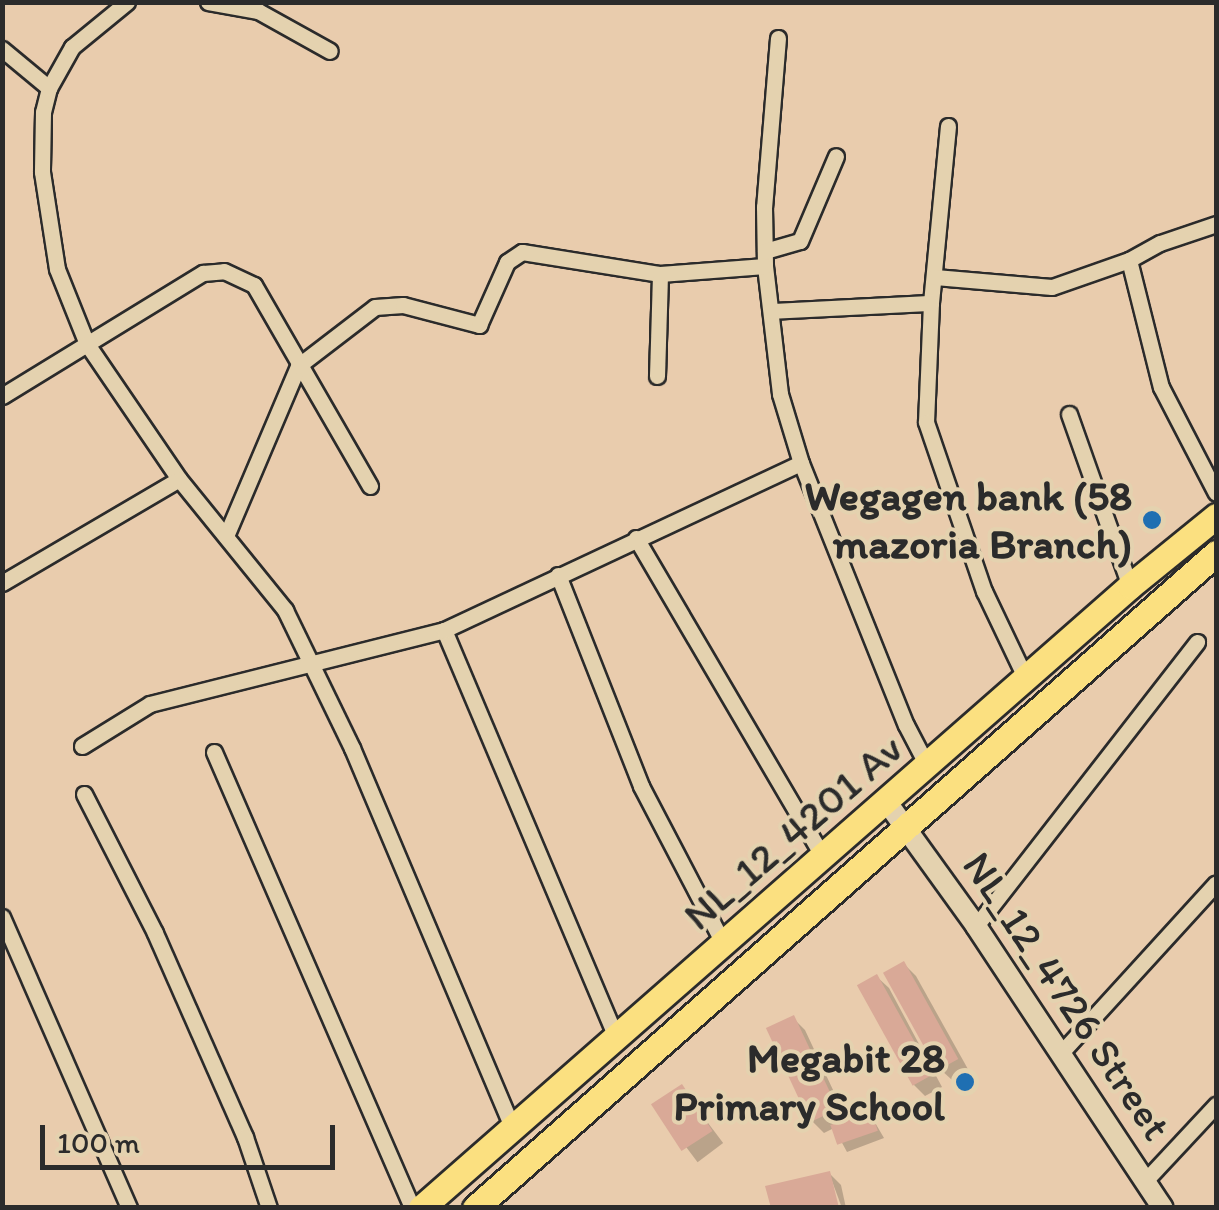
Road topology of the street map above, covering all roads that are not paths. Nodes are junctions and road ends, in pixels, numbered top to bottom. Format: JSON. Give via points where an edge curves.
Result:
{"nodes":[{"id":1,"x":127,"y":2,"type":"edge"},
{"id":2,"x":208,"y":2,"type":"edge"},
{"id":3,"x":778,"y":38,"type":"dead end"},
{"id":4,"x":2,"y":49,"type":"edge"},
{"id":5,"x":330,"y":51,"type":"dead end"},
{"id":6,"x":48,"y":88,"type":"junction"},
{"id":7,"x":948,"y":126,"type":"dead end"},
{"id":8,"x":836,"y":156,"type":"dead end"},
{"id":9,"x":1216,"y":224,"type":"edge"},
{"id":10,"x":765,"y":258,"type":"junction"},
{"id":11,"x":1129,"y":260,"type":"junction"},
{"id":12,"x":660,"y":274,"type":"junction"},
{"id":13,"x":935,"y":277,"type":"junction"},
{"id":14,"x":932,"y":303,"type":"junction"},
{"id":15,"x":771,"y":311,"type":"junction"},
{"id":16,"x":88,"y":344,"type":"junction"},
{"id":17,"x":298,"y":366,"type":"junction"},
{"id":18,"x":658,"y":376,"type":"dead end"},
{"id":19,"x":2,"y":396,"type":"edge"},
{"id":20,"x":1069,"y":414,"type":"dead end"},
{"id":21,"x":801,"y":463,"type":"junction"},
{"id":22,"x":179,"y":479,"type":"junction"},
{"id":23,"x":370,"y":486,"type":"dead end"},
{"id":24,"x":1216,"y":493,"type":"edge"},
{"id":25,"x":1216,"y":516,"type":"edge"},
{"id":26,"x":226,"y":536,"type":"junction"},
{"id":27,"x":636,"y":538,"type":"junction"},
{"id":28,"x":1216,"y":554,"type":"edge"},
{"id":29,"x":558,"y":575,"type":"junction"},
{"id":30,"x":2,"y":583,"type":"edge"},
{"id":31,"x":1130,"y":586,"type":"junction"},
{"id":32,"x":444,"y":630,"type":"junction"},
{"id":33,"x":1198,"y":642,"type":"dead end"},
{"id":34,"x":311,"y":662,"type":"junction"},
{"id":35,"x":1026,"y":679,"type":"junction"},
{"id":36,"x":82,"y":746,"type":"dead end"},
{"id":37,"x":214,"y":752,"type":"dead end"},
{"id":38,"x":928,"y":767,"type":"junction"},
{"id":39,"x":84,"y":794,"type":"dead end"},
{"id":40,"x":886,"y":801,"type":"junction"},
{"id":41,"x":906,"y":827,"type":"junction"},
{"id":42,"x":824,"y":857,"type":"junction"},
{"id":43,"x":1216,"y":883,"type":"edge"},
{"id":44,"x":2,"y":917,"type":"edge"},
{"id":45,"x":976,"y":926,"type":"junction"},
{"id":46,"x":724,"y":945,"type":"junction"},
{"id":47,"x":617,"y":1040,"type":"junction"},
{"id":48,"x":1060,"y":1054,"type":"junction"},
{"id":49,"x":1216,"y":1106,"type":"edge"},
{"id":50,"x":513,"y":1130,"type":"junction"},
{"id":51,"x":1146,"y":1180,"type":"junction"},
{"id":52,"x":129,"y":1208,"type":"edge"},
{"id":53,"x":269,"y":1208,"type":"edge"},
{"id":54,"x":412,"y":1208,"type":"edge"},
{"id":55,"x":421,"y":1208,"type":"edge"},
{"id":56,"x":476,"y":1208,"type":"edge"},
{"id":57,"x":1164,"y":1208,"type":"edge"}],
"edges":[{"from":1,"to":6,"type":"street","via":[[72,48]]},
{"from":2,"to":5,"type":"street","via":[[258,10]]},
{"from":3,"to":10,"type":"street"},
{"from":4,"to":6,"type":"street"},
{"from":6,"to":16,"type":"street","via":[[42,172],[47,220],[56,269]]},
{"from":7,"to":13,"type":"street"},
{"from":8,"to":10,"type":"street","via":[[800,241]]},
{"from":9,"to":11,"type":"street"},
{"from":10,"to":12,"type":"street"},
{"from":10,"to":15,"type":"street"},
{"from":11,"to":13,"type":"street","via":[[1052,287]]},
{"from":11,"to":24,"type":"street","via":[[1161,387]]},
{"from":12,"to":17,"type":"street","via":[[522,252],[507,262],[479,325],[403,306],[375,307]]},
{"from":12,"to":18,"type":"street"},
{"from":13,"to":14,"type":"street"},
{"from":14,"to":15,"type":"street"},
{"from":14,"to":35,"type":"street","via":[[925,397],[932,447],[984,591]]},
{"from":15,"to":21,"type":"street","via":[[780,394]]},
{"from":16,"to":17,"type":"street","via":[[203,272],[224,271],[254,284]]},
{"from":16,"to":19,"type":"street"},
{"from":16,"to":22,"type":"street"},
{"from":17,"to":23,"type":"street"},
{"from":17,"to":26,"type":"street"},
{"from":20,"to":31,"type":"street"},
{"from":21,"to":27,"type":"street"},
{"from":21,"to":38,"type":"street"},
{"from":22,"to":26,"type":"street"},
{"from":22,"to":30,"type":"street"},
{"from":25,"to":31,"type":"main road","name":"NL_12_4201 Av"},
{"from":26,"to":34,"type":"street","via":[[285,610]]},
{"from":27,"to":29,"type":"street"},
{"from":27,"to":42,"type":"street"},
{"from":28,"to":41,"type":"main road","name":"NL_12_4201 Av"},
{"from":29,"to":32,"type":"street"},
{"from":29,"to":46,"type":"street","via":[[642,786]]},
{"from":31,"to":35,"type":"main road","name":"NL_12_4201 Av"},
{"from":32,"to":34,"type":"street"},
{"from":32,"to":47,"type":"street"},
{"from":33,"to":45,"type":"street"},
{"from":34,"to":36,"type":"street","via":[[150,704]]},
{"from":34,"to":50,"type":"street"},
{"from":35,"to":38,"type":"main road","name":"NL_12_4201 Av"},
{"from":37,"to":54,"type":"street"},
{"from":38,"to":40,"type":"main road","name":"NL_12_4201 Av"},
{"from":39,"to":53,"type":"street","via":[[155,934],[245,1137]]},
{"from":40,"to":41,"type":"street","name":"NL_12_4726 Street"},
{"from":40,"to":42,"type":"main road","name":"NL_12_4201 Av"},
{"from":41,"to":45,"type":"street","name":"NL_12_4726 Street"},
{"from":41,"to":56,"type":"main road","name":"NL_12_4201 Av"},
{"from":42,"to":46,"type":"main road","name":"NL_12_4201 Av"},
{"from":43,"to":48,"type":"street"},
{"from":44,"to":52,"type":"street"},
{"from":45,"to":48,"type":"street","name":"NL_12_4726 Street"},
{"from":46,"to":47,"type":"main road","name":"NL_12_4201 Av"},
{"from":47,"to":50,"type":"main road","name":"NL_12_4201 Av"},
{"from":48,"to":51,"type":"street","name":"NL_12_4726 Street"},
{"from":49,"to":51,"type":"street"},
{"from":50,"to":55,"type":"main road","name":"NL_12_4201 Av"},
{"from":51,"to":57,"type":"street","name":"NL_12_4726 Street"}]}
